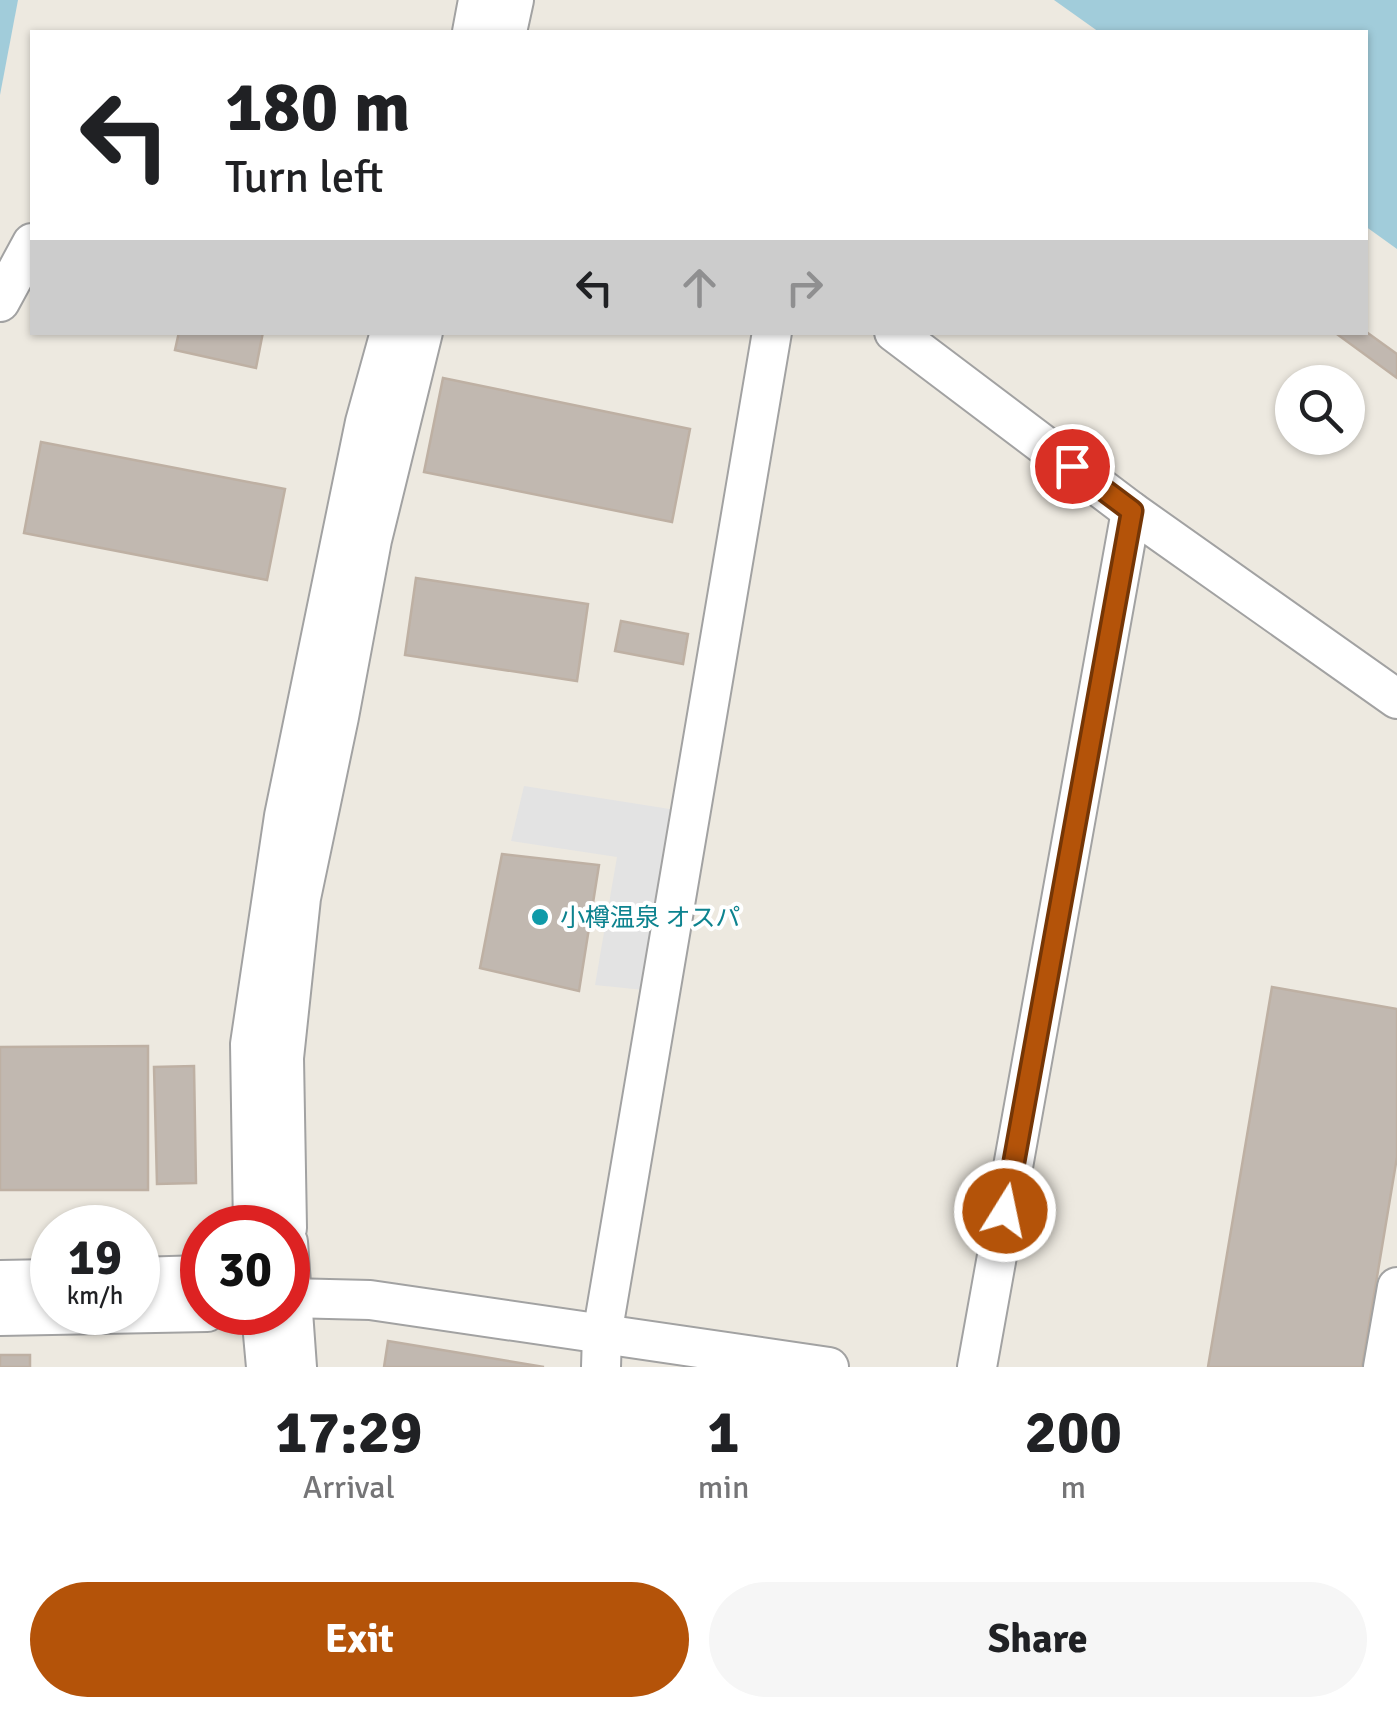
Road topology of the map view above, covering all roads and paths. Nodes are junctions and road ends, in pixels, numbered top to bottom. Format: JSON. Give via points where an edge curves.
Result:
{"nodes":[{"id":1,"x":478,"y":0,"type":"edge"},
{"id":2,"x":514,"y":0,"type":"edge"},
{"id":3,"x":472,"y":30,"type":"edge"},
{"id":4,"x":507,"y":30,"type":"edge"},
{"id":5,"x":30,"y":247,"type":"edge"},
{"id":6,"x":0,"y":302,"type":"edge"},
{"id":7,"x":389,"y":335,"type":"edge"},
{"id":8,"x":422,"y":335,"type":"edge"},
{"id":9,"x":771,"y":335,"type":"edge"},
{"id":10,"x":898,"y":335,"type":"edge"},
{"id":11,"x":1132,"y":511,"type":"junction"},
{"id":12,"x":1397,"y":700,"type":"edge"},
{"id":13,"x":253,"y":1205,"type":"edge"},
{"id":14,"x":287,"y":1205,"type":"edge"},
{"id":15,"x":30,"y":1279,"type":"edge"},
{"id":16,"x":0,"y":1280,"type":"edge"},
{"id":17,"x":1397,"y":1287,"type":"edge"},
{"id":18,"x":310,"y":1300,"type":"edge"},
{"id":19,"x":180,"y":1313,"type":"edge"},
{"id":20,"x":0,"y":1316,"type":"edge"},
{"id":21,"x":274,"y":1335,"type":"edge"},
{"id":22,"x":290,"y":1335,"type":"edge"},
{"id":23,"x":601,"y":1351,"type":"edge"},
{"id":24,"x":266,"y":1367,"type":"edge"},
{"id":25,"x":297,"y":1367,"type":"edge"},
{"id":26,"x":829,"y":1367,"type":"edge"},
{"id":27,"x":977,"y":1367,"type":"edge"},
{"id":28,"x":1383,"y":1367,"type":"edge"}],
"edges":[{"from":1,"to":3,"type":"street"},
{"from":2,"to":4,"type":"street"},
{"from":5,"to":6,"type":"street"},
{"from":7,"to":13,"type":"street","via":[[364,422],[284,816],[250,1044]]},
{"from":8,"to":14,"type":"street","via":[[372,540],[300,898],[284,1058]]},
{"from":9,"to":23,"type":"street"},
{"from":10,"to":11,"type":"street"},
{"from":11,"to":12,"type":"street"},
{"from":11,"to":27,"type":"street"},
{"from":15,"to":16,"type":"street"},
{"from":17,"to":28,"type":"street"},
{"from":18,"to":23,"type":"street","via":[[370,1300]]},
{"from":19,"to":20,"type":"street"},
{"from":21,"to":24,"type":"street"},
{"from":22,"to":25,"type":"street"},
{"from":23,"to":26,"type":"street"}]}
